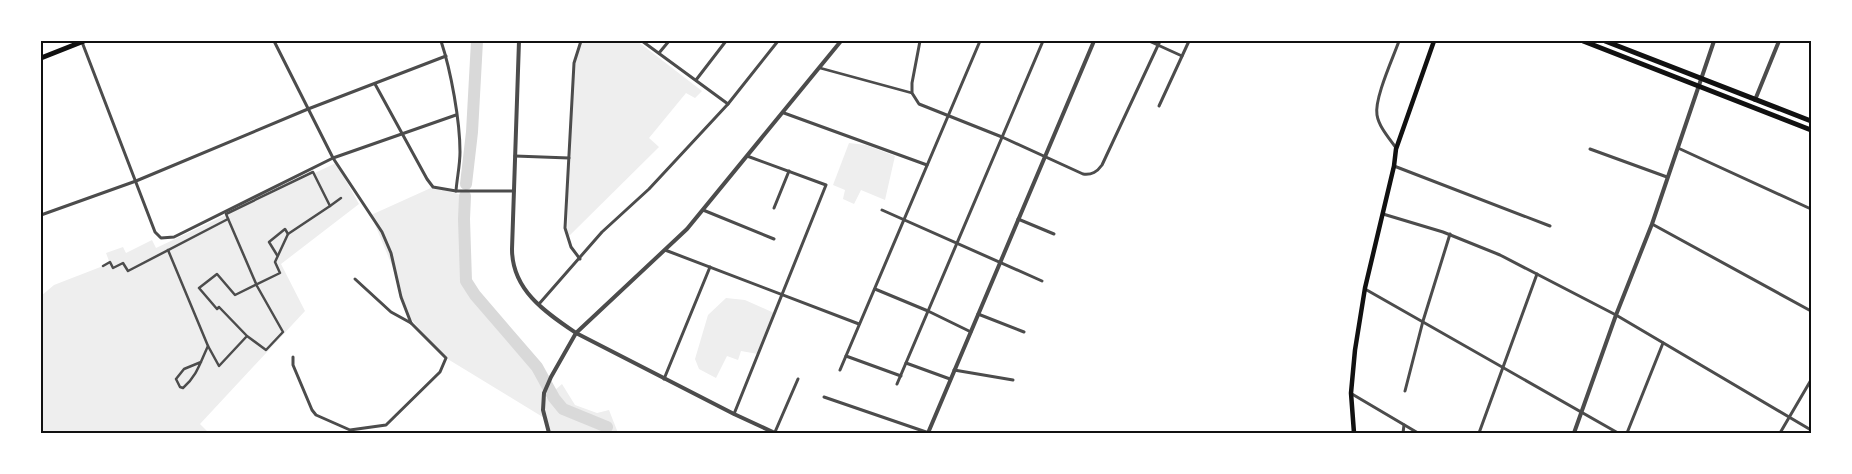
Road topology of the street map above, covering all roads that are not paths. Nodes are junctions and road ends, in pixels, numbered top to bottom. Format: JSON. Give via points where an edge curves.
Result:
{"nodes":[{"id":1,"x":274,"y":41,"type":"edge"},
{"id":2,"x":441,"y":41,"type":"edge"},
{"id":3,"x":519,"y":41,"type":"edge"},
{"id":4,"x":581,"y":41,"type":"edge"},
{"id":5,"x":642,"y":41,"type":"edge"},
{"id":6,"x":669,"y":41,"type":"edge"},
{"id":7,"x":726,"y":41,"type":"edge"},
{"id":8,"x":778,"y":41,"type":"edge"},
{"id":9,"x":841,"y":41,"type":"edge"},
{"id":10,"x":920,"y":41,"type":"edge"},
{"id":11,"x":980,"y":41,"type":"edge"},
{"id":12,"x":1043,"y":41,"type":"edge"},
{"id":13,"x":1094,"y":41,"type":"edge"},
{"id":14,"x":1149,"y":41,"type":"edge"},
{"id":15,"x":1189,"y":41,"type":"edge"},
{"id":16,"x":1399,"y":41,"type":"edge"},
{"id":17,"x":1434,"y":41,"type":"edge"},
{"id":18,"x":1583,"y":41,"type":"edge"},
{"id":19,"x":1605,"y":41,"type":"edge"},
{"id":20,"x":1714,"y":41,"type":"edge"},
{"id":21,"x":1778,"y":41,"type":"edge"},
{"id":22,"x":83,"y":42,"type":"edge"},
{"id":23,"x":1159,"y":43,"type":"edge"},
{"id":24,"x":1617,"y":44,"type":"edge"},
{"id":25,"x":659,"y":53,"type":"junction"},
{"id":26,"x":1614,"y":53,"type":"junction"},
{"id":27,"x":446,"y":56,"type":"junction"},
{"id":28,"x":1182,"y":56,"type":"junction"},
{"id":29,"x":41,"y":58,"type":"edge"},
{"id":30,"x":820,"y":68,"type":"junction"},
{"id":31,"x":1702,"y":78,"type":"junction"},
{"id":32,"x":696,"y":80,"type":"junction"},
{"id":33,"x":375,"y":84,"type":"junction"},
{"id":34,"x":1700,"y":86,"type":"junction"},
{"id":35,"x":912,"y":93,"type":"junction"},
{"id":36,"x":1755,"y":100,"type":"junction"},
{"id":37,"x":728,"y":104,"type":"junction"},
{"id":38,"x":1159,"y":106,"type":"dead end"},
{"id":39,"x":308,"y":110,"type":"junction"},
{"id":40,"x":784,"y":113,"type":"junction"},
{"id":41,"x":456,"y":115,"type":"junction"},
{"id":42,"x":949,"y":115,"type":"junction"},
{"id":43,"x":1811,"y":121,"type":"edge"},
{"id":44,"x":1811,"y":130,"type":"edge"},
{"id":45,"x":402,"y":134,"type":"junction"},
{"id":46,"x":1002,"y":137,"type":"junction"},
{"id":47,"x":1678,"y":148,"type":"junction"},
{"id":48,"x":1396,"y":149,"type":"junction"},
{"id":49,"x":1590,"y":149,"type":"dead end"},
{"id":50,"x":515,"y":156,"type":"junction"},
{"id":51,"x":748,"y":156,"type":"junction"},
{"id":52,"x":1045,"y":156,"type":"junction"},
{"id":53,"x":333,"y":158,"type":"junction"},
{"id":54,"x":569,"y":158,"type":"junction"},
{"id":55,"x":927,"y":165,"type":"junction"},
{"id":56,"x":1394,"y":166,"type":"junction"},
{"id":57,"x":789,"y":171,"type":"junction"},
{"id":58,"x":1667,"y":177,"type":"junction"},
{"id":59,"x":136,"y":181,"type":"junction"},
{"id":60,"x":456,"y":191,"type":"junction"},
{"id":61,"x":514,"y":191,"type":"junction"},
{"id":62,"x":341,"y":198,"type":"dead end"},
{"id":63,"x":330,"y":206,"type":"junction"},
{"id":64,"x":774,"y":208,"type":"dead end"},
{"id":65,"x":1811,"y":208,"type":"edge"},
{"id":66,"x":703,"y":210,"type":"junction"},
{"id":67,"x":882,"y":210,"type":"dead end"},
{"id":68,"x":1382,"y":214,"type":"junction"},
{"id":69,"x":41,"y":216,"type":"edge"},
{"id":70,"x":905,"y":218,"type":"junction"},
{"id":71,"x":228,"y":219,"type":"junction"},
{"id":72,"x":1018,"y":219,"type":"junction"},
{"id":73,"x":1652,"y":224,"type":"junction"},
{"id":74,"x":1550,"y":226,"type":"dead end"},
{"id":75,"x":288,"y":234,"type":"junction"},
{"id":76,"x":1054,"y":234,"type":"dead end"},
{"id":77,"x":1450,"y":234,"type":"junction"},
{"id":78,"x":774,"y":240,"type":"dead end"},
{"id":79,"x":958,"y":242,"type":"junction"},
{"id":80,"x":168,"y":250,"type":"junction"},
{"id":81,"x":665,"y":250,"type":"junction"},
{"id":82,"x":278,"y":256,"type":"junction"},
{"id":83,"x":580,"y":259,"type":"junction"},
{"id":84,"x":1000,"y":261,"type":"junction"},
{"id":85,"x":103,"y":266,"type":"dead end"},
{"id":86,"x":710,"y":267,"type":"junction"},
{"id":87,"x":1537,"y":274,"type":"junction"},
{"id":88,"x":355,"y":279,"type":"dead end"},
{"id":89,"x":1042,"y":280,"type":"dead end"},
{"id":90,"x":257,"y":286,"type":"junction"},
{"id":91,"x":1365,"y":288,"type":"junction"},
{"id":92,"x":875,"y":289,"type":"junction"},
{"id":93,"x":781,"y":294,"type":"junction"},
{"id":94,"x":539,"y":304,"type":"junction"},
{"id":95,"x":928,"y":311,"type":"junction"},
{"id":96,"x":1811,"y":311,"type":"edge"},
{"id":97,"x":978,"y":314,"type":"junction"},
{"id":98,"x":1616,"y":315,"type":"junction"},
{"id":99,"x":1423,"y":321,"type":"junction"},
{"id":100,"x":411,"y":323,"type":"junction"},
{"id":101,"x":859,"y":324,"type":"junction"},
{"id":102,"x":971,"y":332,"type":"junction"},
{"id":103,"x":1024,"y":332,"type":"dead end"},
{"id":104,"x":576,"y":333,"type":"junction"},
{"id":105,"x":247,"y":336,"type":"junction"},
{"id":106,"x":1663,"y":343,"type":"junction"},
{"id":107,"x":208,"y":346,"type":"junction"},
{"id":108,"x":846,"y":356,"type":"junction"},
{"id":109,"x":293,"y":357,"type":"dead end"},
{"id":110,"x":201,"y":362,"type":"junction"},
{"id":111,"x":906,"y":363,"type":"junction"},
{"id":112,"x":1502,"y":366,"type":"junction"},
{"id":113,"x":840,"y":370,"type":"dead end"},
{"id":114,"x":954,"y":370,"type":"junction"},
{"id":115,"x":900,"y":376,"type":"junction"},
{"id":116,"x":798,"y":378,"type":"dead end"},
{"id":117,"x":664,"y":379,"type":"junction"},
{"id":118,"x":950,"y":379,"type":"junction"},
{"id":119,"x":1013,"y":380,"type":"dead end"},
{"id":120,"x":1811,"y":380,"type":"edge"},
{"id":121,"x":897,"y":384,"type":"dead end"},
{"id":122,"x":1405,"y":391,"type":"dead end"},
{"id":123,"x":1351,"y":393,"type":"junction"},
{"id":124,"x":824,"y":398,"type":"dead end"},
{"id":125,"x":1582,"y":412,"type":"junction"},
{"id":126,"x":734,"y":414,"type":"junction"},
{"id":127,"x":1789,"y":417,"type":"junction"},
{"id":128,"x":1404,"y":425,"type":"junction"},
{"id":129,"x":1811,"y":430,"type":"edge"},
{"id":130,"x":549,"y":433,"type":"edge"},
{"id":131,"x":775,"y":433,"type":"edge"},
{"id":132,"x":928,"y":433,"type":"edge"},
{"id":133,"x":1354,"y":433,"type":"edge"},
{"id":134,"x":1403,"y":433,"type":"edge"},
{"id":135,"x":1418,"y":433,"type":"edge"},
{"id":136,"x":1479,"y":433,"type":"edge"},
{"id":137,"x":1574,"y":433,"type":"edge"},
{"id":138,"x":1618,"y":433,"type":"edge"},
{"id":139,"x":1627,"y":433,"type":"edge"},
{"id":140,"x":1780,"y":433,"type":"edge"}],
"edges":[{"from":1,"to":39,"type":"street"},
{"from":2,"to":27,"type":"street"},
{"from":3,"to":50,"type":"street"},
{"from":4,"to":54,"type":"street","via":[[574,63]]},
{"from":5,"to":25,"type":"street"},
{"from":6,"to":25,"type":"street"},
{"from":7,"to":32,"type":"street"},
{"from":8,"to":37,"type":"street"},
{"from":9,"to":30,"type":"street"},
{"from":10,"to":35,"type":"street"},
{"from":11,"to":42,"type":"street"},
{"from":12,"to":46,"type":"street"},
{"from":13,"to":52,"type":"street"},
{"from":14,"to":23,"type":"street"},
{"from":15,"to":28,"type":"street"},
{"from":16,"to":48,"type":"street","via":[[1377,102],[1376,114]]},
{"from":17,"to":48,"type":"main road"},
{"from":18,"to":26,"type":"highway"},
{"from":19,"to":24,"type":"highway"},
{"from":20,"to":31,"type":"street"},
{"from":21,"to":36,"type":"street"},
{"from":22,"to":29,"type":"highway"},
{"from":22,"to":59,"type":"street"},
{"from":23,"to":28,"type":"street"},
{"from":23,"to":52,"type":"street","via":[[1102,165],[1093,174],[1083,174]]},
{"from":24,"to":26,"type":"street"},
{"from":24,"to":31,"type":"highway"},
{"from":25,"to":32,"type":"street"},
{"from":26,"to":34,"type":"highway"},
{"from":27,"to":33,"type":"street"},
{"from":27,"to":41,"type":"street"},
{"from":28,"to":38,"type":"street"},
{"from":30,"to":35,"type":"street"},
{"from":30,"to":40,"type":"street"},
{"from":31,"to":34,"type":"street"},
{"from":31,"to":36,"type":"highway"},
{"from":32,"to":37,"type":"street"},
{"from":33,"to":39,"type":"street"},
{"from":33,"to":45,"type":"street"},
{"from":34,"to":44,"type":"highway"},
{"from":34,"to":47,"type":"street"},
{"from":35,"to":42,"type":"street","via":[[919,104]]},
{"from":36,"to":43,"type":"highway"},
{"from":37,"to":83,"type":"street","via":[[648,189],[602,232]]},
{"from":39,"to":53,"type":"street"},
{"from":39,"to":59,"type":"street"},
{"from":40,"to":51,"type":"street"},
{"from":40,"to":55,"type":"street"},
{"from":41,"to":45,"type":"street"},
{"from":41,"to":60,"type":"street","via":[[460,153]]},
{"from":42,"to":46,"type":"street"},
{"from":42,"to":55,"type":"street"},
{"from":45,"to":53,"type":"street"},
{"from":45,"to":60,"type":"street","via":[[433,187]]},
{"from":46,"to":52,"type":"street"},
{"from":46,"to":79,"type":"street"},
{"from":47,"to":58,"type":"street"},
{"from":47,"to":65,"type":"street"},
{"from":48,"to":56,"type":"main road"},
{"from":49,"to":58,"type":"street"},
{"from":50,"to":54,"type":"street"},
{"from":50,"to":61,"type":"street"},
{"from":51,"to":57,"type":"street"},
{"from":51,"to":66,"type":"street"},
{"from":52,"to":72,"type":"street"},
{"from":53,"to":59,"type":"street","via":[[174,237],[161,238],[155,232]]},
{"from":53,"to":100,"type":"street","via":[[382,232]]},
{"from":54,"to":83,"type":"street","via":[[565,228],[571,247]]},
{"from":55,"to":70,"type":"street"},
{"from":56,"to":68,"type":"main road"},
{"from":56,"to":74,"type":"street"},
{"from":57,"to":64,"type":"street"},
{"from":57,"to":93,"type":"street","via":[[826,185]]},
{"from":58,"to":73,"type":"street"},
{"from":59,"to":69,"type":"street"},
{"from":60,"to":61,"type":"street"},
{"from":61,"to":94,"type":"street","via":[[512,260],[518,281]]},
{"from":62,"to":63,"type":"street"},
{"from":63,"to":71,"type":"street","via":[[313,172],[226,214]]},
{"from":63,"to":75,"type":"street"},
{"from":66,"to":78,"type":"street"},
{"from":66,"to":81,"type":"street"},
{"from":67,"to":70,"type":"street"},
{"from":68,"to":77,"type":"street"},
{"from":68,"to":91,"type":"main road"},
{"from":70,"to":79,"type":"street"},
{"from":70,"to":92,"type":"street"},
{"from":71,"to":80,"type":"street"},
{"from":71,"to":90,"type":"street"},
{"from":72,"to":76,"type":"street"},
{"from":72,"to":84,"type":"street"},
{"from":73,"to":96,"type":"street"},
{"from":73,"to":98,"type":"street"},
{"from":75,"to":82,"type":"street"},
{"from":75,"to":82,"type":"street","via":[[285,230],[270,242]]},
{"from":77,"to":87,"type":"street"},
{"from":77,"to":99,"type":"street"},
{"from":79,"to":84,"type":"street"},
{"from":79,"to":95,"type":"street"},
{"from":80,"to":85,"type":"street","via":[[128,271],[123,263],[114,268],[110,262]]},
{"from":80,"to":107,"type":"street"},
{"from":81,"to":86,"type":"street"},
{"from":81,"to":104,"type":"street"},
{"from":82,"to":90,"type":"street","via":[[275,262],[280,273]]},
{"from":83,"to":94,"type":"street"},
{"from":84,"to":89,"type":"street"},
{"from":84,"to":97,"type":"street"},
{"from":86,"to":93,"type":"street"},
{"from":86,"to":117,"type":"street"},
{"from":87,"to":98,"type":"street"},
{"from":87,"to":112,"type":"street"},
{"from":88,"to":100,"type":"street","via":[[391,312]]},
{"from":90,"to":105,"type":"street","via":[[282,332],[266,350]]},
{"from":90,"to":105,"type":"street","via":[[235,295],[217,274],[199,288]]},
{"from":91,"to":99,"type":"street"},
{"from":91,"to":123,"type":"main road"},
{"from":92,"to":95,"type":"street"},
{"from":92,"to":101,"type":"street"},
{"from":93,"to":101,"type":"street"},
{"from":93,"to":126,"type":"street"},
{"from":94,"to":104,"type":"street"},
{"from":95,"to":102,"type":"street"},
{"from":95,"to":111,"type":"street"},
{"from":97,"to":102,"type":"street"},
{"from":97,"to":103,"type":"street"},
{"from":98,"to":106,"type":"street"},
{"from":98,"to":125,"type":"street"},
{"from":99,"to":112,"type":"street"},
{"from":99,"to":122,"type":"street"},
{"from":100,"to":109,"type":"street","via":[[446,358],[440,372],[386,425],[350,430],[316,415],[293,365]]},
{"from":101,"to":108,"type":"street"},
{"from":102,"to":114,"type":"street"},
{"from":104,"to":117,"type":"street"},
{"from":104,"to":130,"type":"street","via":[[544,393],[543,410]]},
{"from":105,"to":107,"type":"street","via":[[219,366]]},
{"from":106,"to":127,"type":"street"},
{"from":106,"to":139,"type":"street"},
{"from":107,"to":110,"type":"street"},
{"from":108,"to":113,"type":"street"},
{"from":108,"to":115,"type":"street"},
{"from":110,"to":110,"type":"street","via":[[194,379],[180,387],[176,380],[184,369]]},
{"from":111,"to":115,"type":"street"},
{"from":111,"to":118,"type":"street"},
{"from":112,"to":125,"type":"street"},
{"from":112,"to":136,"type":"street"},
{"from":114,"to":118,"type":"street"},
{"from":114,"to":119,"type":"street"},
{"from":115,"to":121,"type":"street"},
{"from":116,"to":131,"type":"street"},
{"from":117,"to":126,"type":"street"},
{"from":118,"to":132,"type":"street"},
{"from":120,"to":127,"type":"street"},
{"from":123,"to":128,"type":"street"},
{"from":123,"to":133,"type":"main road"},
{"from":124,"to":132,"type":"street"},
{"from":125,"to":137,"type":"street"},
{"from":125,"to":138,"type":"street"},
{"from":126,"to":131,"type":"street"},
{"from":127,"to":129,"type":"street"},
{"from":127,"to":140,"type":"street"},
{"from":128,"to":134,"type":"street"},
{"from":128,"to":135,"type":"street"}]}
